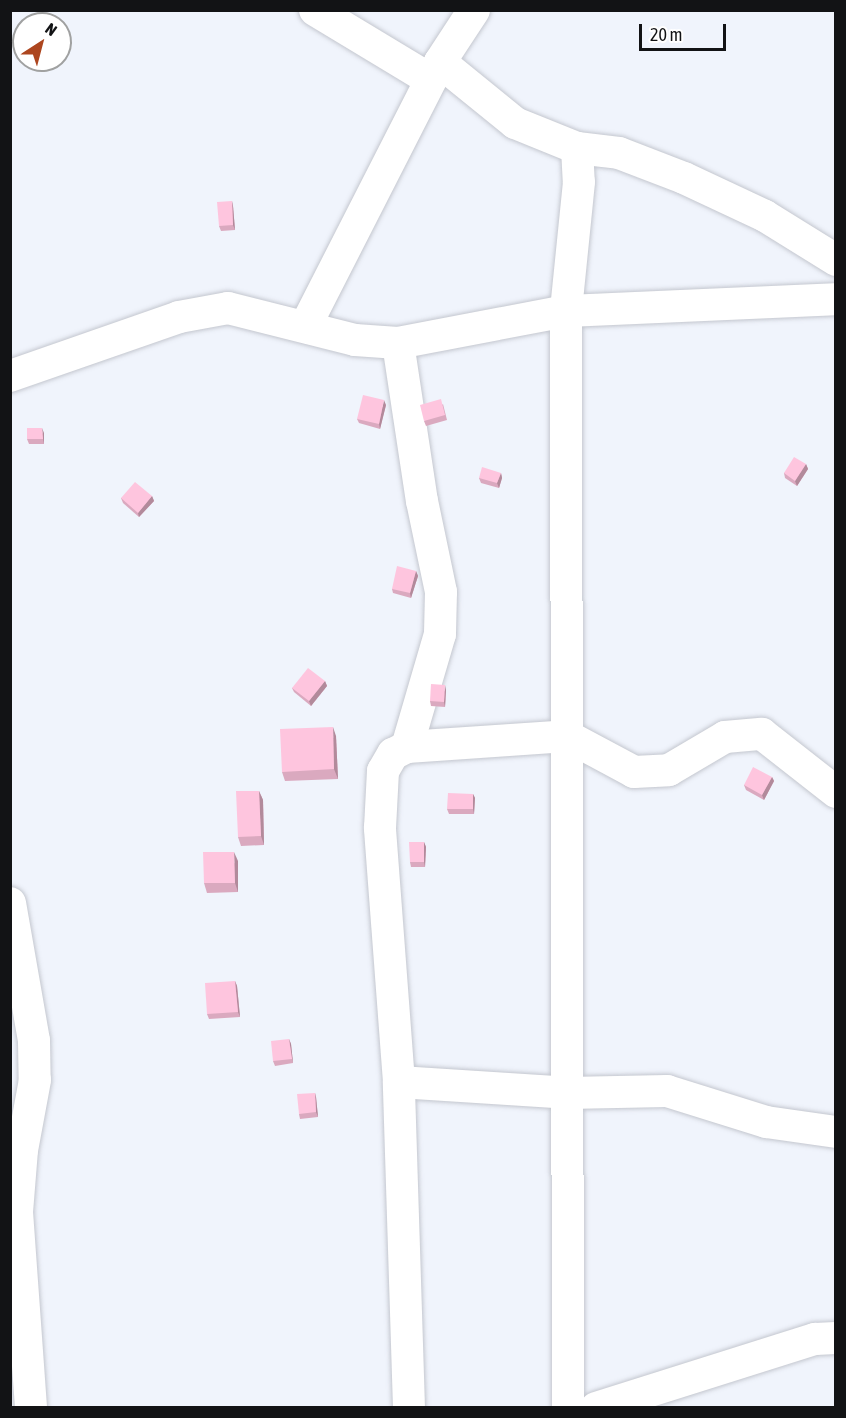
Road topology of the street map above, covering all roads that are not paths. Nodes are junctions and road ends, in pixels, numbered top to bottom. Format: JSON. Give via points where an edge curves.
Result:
{"nodes":[{"id":1,"x":315,"y":10,"type":"edge"},
{"id":2,"x":474,"y":10,"type":"edge"},
{"id":3,"x":435,"y":71,"type":"junction"},
{"id":4,"x":577,"y":148,"type":"junction"},
{"id":5,"x":836,"y":260,"type":"edge"},
{"id":6,"x":836,"y":299,"type":"edge"},
{"id":7,"x":566,"y":311,"type":"junction"},
{"id":8,"x":306,"y":325,"type":"junction"},
{"id":9,"x":398,"y":343,"type":"junction"},
{"id":10,"x":10,"y":375,"type":"edge"},
{"id":11,"x":567,"y":736,"type":"junction"},
{"id":12,"x":407,"y":747,"type":"junction"},
{"id":13,"x":836,"y":792,"type":"edge"},
{"id":14,"x":10,"y":903,"type":"edge"},
{"id":15,"x":399,"y":1082,"type":"junction"},
{"id":16,"x":567,"y":1094,"type":"junction"},
{"id":17,"x":836,"y":1132,"type":"edge"},
{"id":18,"x":16,"y":1150,"type":"edge"},
{"id":19,"x":836,"y":1338,"type":"edge"},
{"id":20,"x":31,"y":1407,"type":"edge"},
{"id":21,"x":409,"y":1407,"type":"edge"},
{"id":22,"x":568,"y":1407,"type":"edge"},
{"id":23,"x":596,"y":1407,"type":"edge"}],
"edges":[{"from":1,"to":3,"type":"street"},
{"from":2,"to":3,"type":"street"},
{"from":3,"to":4,"type":"street","via":[[515,123]]},
{"from":3,"to":8,"type":"street"},
{"from":4,"to":5,"type":"street","via":[[619,153],[684,178],[765,216]]},
{"from":4,"to":7,"type":"street","via":[[579,182]]},
{"from":6,"to":7,"type":"street"},
{"from":7,"to":9,"type":"street"},
{"from":7,"to":11,"type":"street"},
{"from":8,"to":9,"type":"street","via":[[355,340]]},
{"from":8,"to":10,"type":"street","via":[[228,308],[179,317]]},
{"from":9,"to":12,"type":"street","via":[[422,501],[441,592],[440,634]]},
{"from":11,"to":12,"type":"street"},
{"from":11,"to":13,"type":"street","via":[[634,772],[669,770],[725,737],[762,734]]},
{"from":11,"to":16,"type":"street"},
{"from":12,"to":15,"type":"street","via":[[393,754],[382,771],[380,828]]},
{"from":14,"to":18,"type":"street","via":[[34,1041],[35,1080]]},
{"from":15,"to":16,"type":"street"},
{"from":15,"to":21,"type":"street"},
{"from":16,"to":17,"type":"street","via":[[667,1091],[766,1122]]},
{"from":16,"to":22,"type":"street"},
{"from":18,"to":20,"type":"street"},
{"from":19,"to":23,"type":"street","via":[[815,1339]]}]}
